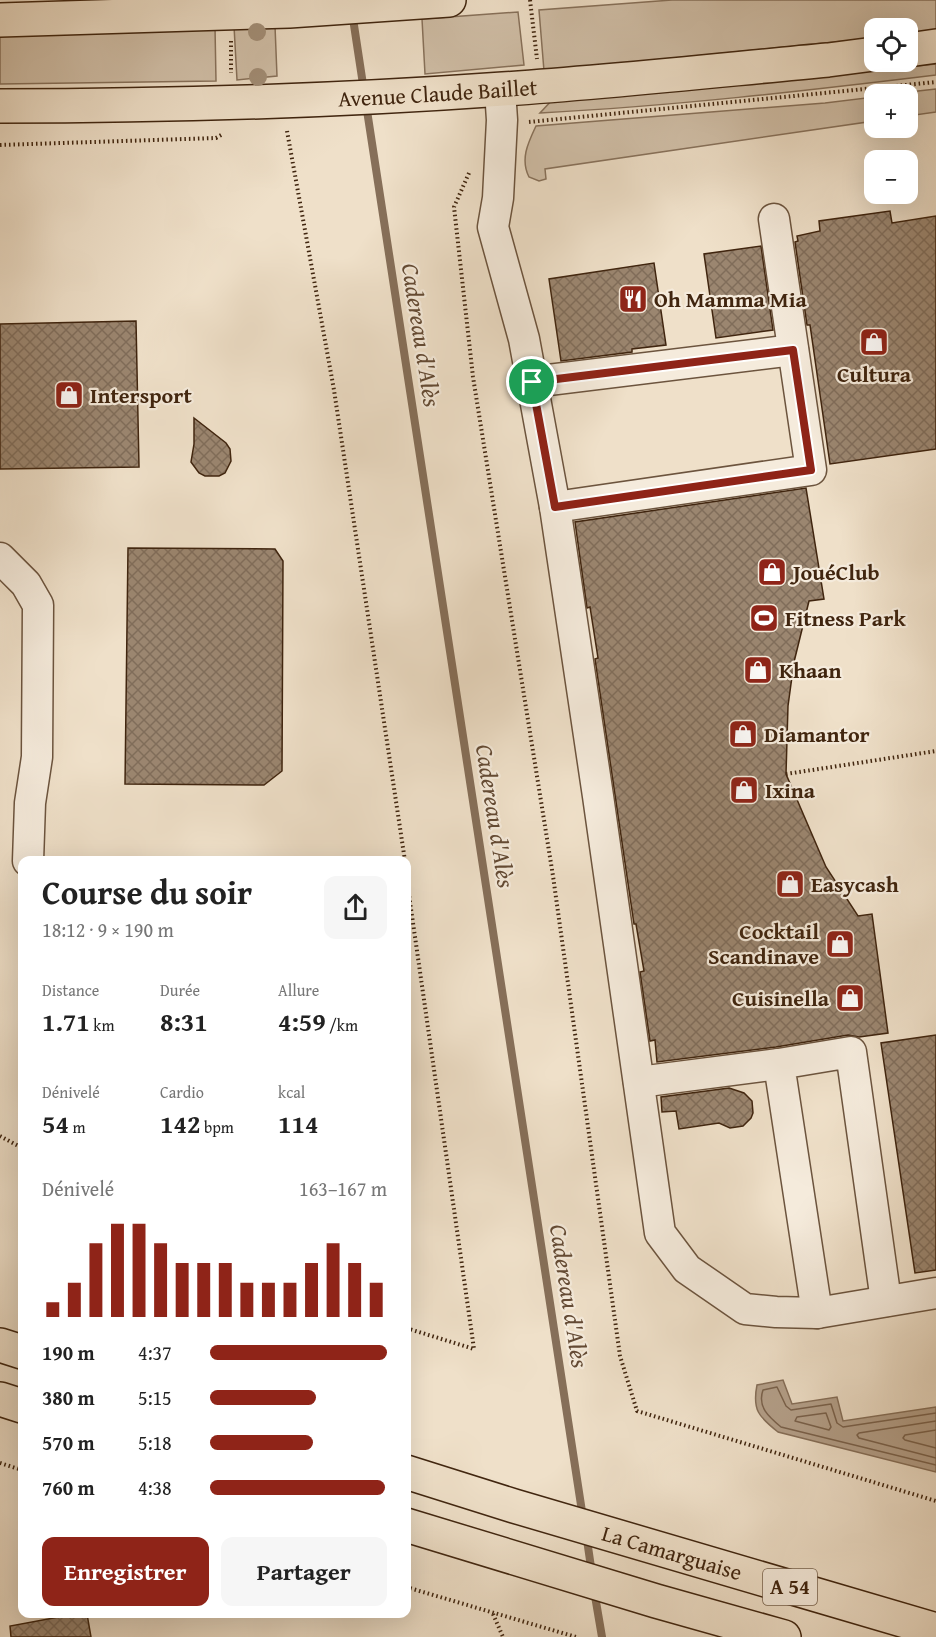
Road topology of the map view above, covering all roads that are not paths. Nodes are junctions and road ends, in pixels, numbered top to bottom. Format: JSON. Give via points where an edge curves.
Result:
{"nodes":[{"id":1,"x":449,"y":0,"type":"edge"},
{"id":2,"x":0,"y":20,"type":"edge"},
{"id":3,"x":936,"y":46,"type":"edge"},
{"id":4,"x":918,"y":49,"type":"edge"},
{"id":5,"x":864,"y":55,"type":"edge"},
{"id":6,"x":500,"y":90,"type":"junction"},
{"id":7,"x":0,"y":106,"type":"edge"},
{"id":8,"x":774,"y":219,"type":"dead end"},
{"id":9,"x":793,"y":350,"type":"junction"},
{"id":10,"x":532,"y":382,"type":"junction"},
{"id":11,"x":555,"y":507,"type":"junction"},
{"id":12,"x":0,"y":558,"type":"edge"},
{"id":13,"x":28,"y":856,"type":"edge"},
{"id":14,"x":779,"y":1064,"type":"junction"},
{"id":15,"x":639,"y":1082,"type":"junction"},
{"id":16,"x":936,"y":1293,"type":"edge"},
{"id":17,"x":886,"y":1301,"type":"junction"},
{"id":18,"x":817,"y":1313,"type":"junction"},
{"id":19,"x":0,"y":1345,"type":"edge"},
{"id":20,"x":18,"y":1351,"type":"edge"},
{"id":21,"x":0,"y":1399,"type":"edge"},
{"id":22,"x":18,"y":1405,"type":"edge"},
{"id":23,"x":411,"y":1474,"type":"edge"},
{"id":24,"x":411,"y":1527,"type":"edge"},
{"id":25,"x":936,"y":1630,"type":"edge"},
{"id":26,"x":784,"y":1637,"type":"edge"}],
"edges":[{"from":1,"to":2,"type":"main road","via":[[289,11]]},
{"from":3,"to":4,"type":"main road"},
{"from":5,"to":6,"type":"main road","name":"Avenue Claude Baillet"},
{"from":6,"to":7,"type":"main road","name":"Avenue Claude Baillet"},
{"from":6,"to":10,"type":"lane","via":[[502,120],[493,228]]},
{"from":8,"to":9,"type":"lane"},
{"from":9,"to":10,"type":"lane"},
{"from":9,"to":11,"type":"lane","via":[[811,470]]},
{"from":10,"to":11,"type":"lane"},
{"from":11,"to":15,"type":"lane"},
{"from":12,"to":13,"type":"lane","via":[[26,584],[38,605],[37,757]]},
{"from":14,"to":15,"type":"lane"},
{"from":14,"to":17,"type":"lane","via":[[851,1052]]},
{"from":14,"to":18,"type":"lane"},
{"from":15,"to":18,"type":"lane","via":[[660,1233],[687,1269],[745,1309]]},
{"from":16,"to":17,"type":"lane"},
{"from":17,"to":18,"type":"lane"},
{"from":19,"to":20,"type":"main road"},
{"from":21,"to":22,"type":"main road"},
{"from":23,"to":25,"type":"main road","name":"La Camarguaise","number":"A 54"},
{"from":24,"to":26,"type":"main road","number":"A 54"}]}
